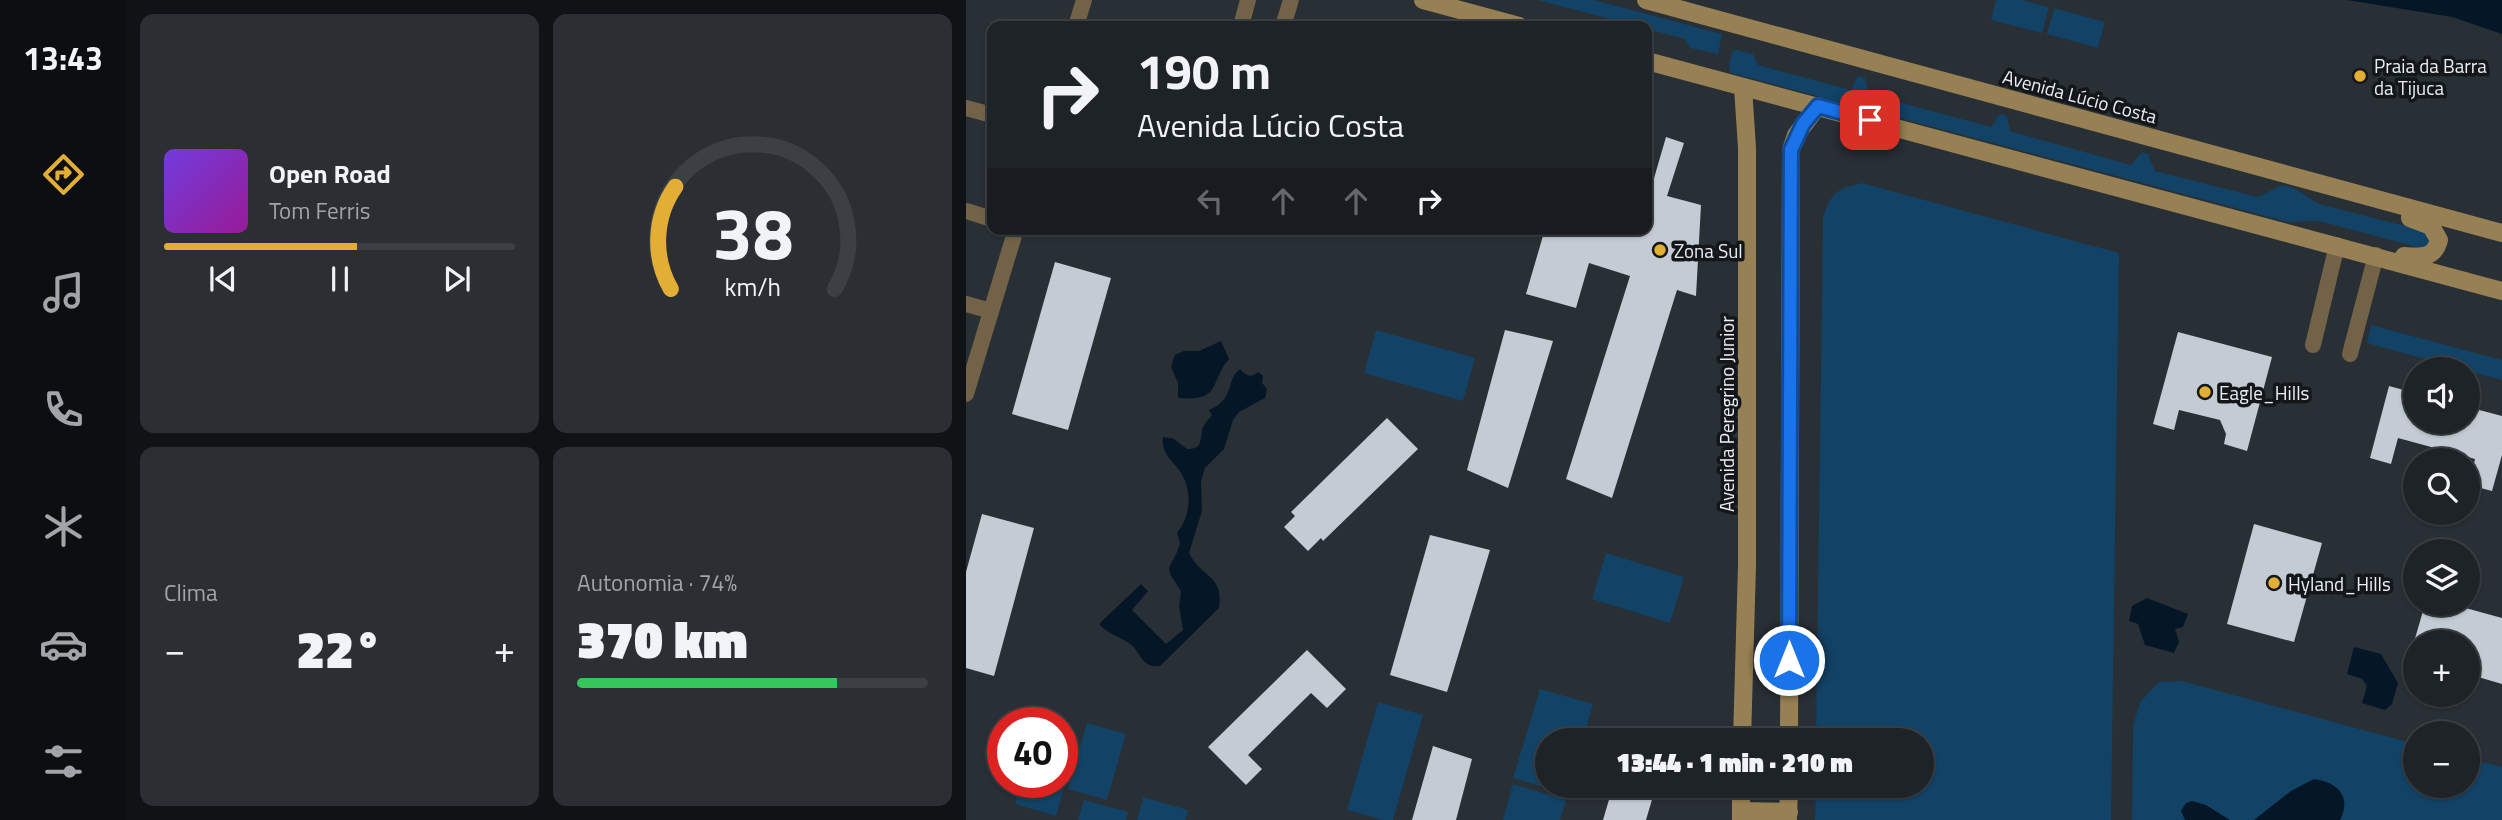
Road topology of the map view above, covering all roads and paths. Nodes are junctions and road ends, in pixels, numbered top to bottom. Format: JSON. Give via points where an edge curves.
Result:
{"nodes":[{"id":1,"x":1084,"y":0,"type":"edge"},
{"id":2,"x":1248,"y":0,"type":"edge"},
{"id":3,"x":1291,"y":0,"type":"edge"},
{"id":4,"x":1423,"y":0,"type":"edge"},
{"id":5,"x":1646,"y":0,"type":"edge"},
{"id":6,"x":1078,"y":21,"type":"edge"},
{"id":7,"x":1242,"y":21,"type":"edge"},
{"id":8,"x":1285,"y":21,"type":"edge"},
{"id":9,"x":1501,"y":21,"type":"edge"},
{"id":10,"x":1652,"y":62,"type":"edge"},
{"id":11,"x":1743,"y":87,"type":"junction"},
{"id":12,"x":1818,"y":106,"type":"junction"},
{"id":13,"x":966,"y":108,"type":"edge"},
{"id":14,"x":987,"y":114,"type":"edge"},
{"id":15,"x":2339,"y":189,"type":"junction"},
{"id":16,"x":966,"y":211,"type":"edge"},
{"id":17,"x":987,"y":217,"type":"edge"},
{"id":18,"x":2502,"y":233,"type":"edge"},
{"id":19,"x":1014,"y":235,"type":"edge"},
{"id":20,"x":2337,"y":245,"type":"junction"},
{"id":21,"x":2376,"y":256,"type":"junction"},
{"id":22,"x":2502,"y":290,"type":"edge"},
{"id":23,"x":966,"y":304,"type":"edge"},
{"id":24,"x":991,"y":311,"type":"junction"},
{"id":25,"x":2313,"y":345,"type":"dead end"},
{"id":26,"x":2350,"y":354,"type":"dead end"},
{"id":27,"x":966,"y":394,"type":"edge"},
{"id":28,"x":1742,"y":728,"type":"edge"},
{"id":29,"x":1789,"y":728,"type":"edge"},
{"id":30,"x":1789,"y":798,"type":"edge"},
{"id":31,"x":1741,"y":815,"type":"edge"},
{"id":32,"x":1789,"y":816,"type":"edge"}],
"edges":[{"from":1,"to":6,"type":"street"},
{"from":2,"to":7,"type":"street"},
{"from":3,"to":8,"type":"street"},
{"from":4,"to":9,"type":"main road"},
{"from":5,"to":15,"type":"main road","name":"Avenida Lúcio Costa"},
{"from":10,"to":11,"type":"main road"},
{"from":11,"to":12,"type":"main road"},
{"from":11,"to":28,"type":"main road","name":"Avenida Peregrino Junior","via":[[1747,565]]},
{"from":12,"to":20,"type":"main road"},
{"from":12,"to":29,"type":"main road","via":[[1791,150]]},
{"from":13,"to":14,"type":"street"},
{"from":15,"to":18,"type":"main road","name":"Avenida Lúcio Costa"},
{"from":15,"to":21,"type":"main road","via":[[2431,226],[2439,240],[2435,250],[2424,257]]},
{"from":16,"to":17,"type":"street"},
{"from":19,"to":24,"type":"street"},
{"from":20,"to":21,"type":"main road"},
{"from":20,"to":25,"type":"street"},
{"from":21,"to":22,"type":"main road"},
{"from":21,"to":26,"type":"street"},
{"from":23,"to":24,"type":"street"},
{"from":24,"to":27,"type":"street"},
{"from":30,"to":32,"type":"main road"},
{"from":31,"to":32,"type":"main road"}]}
